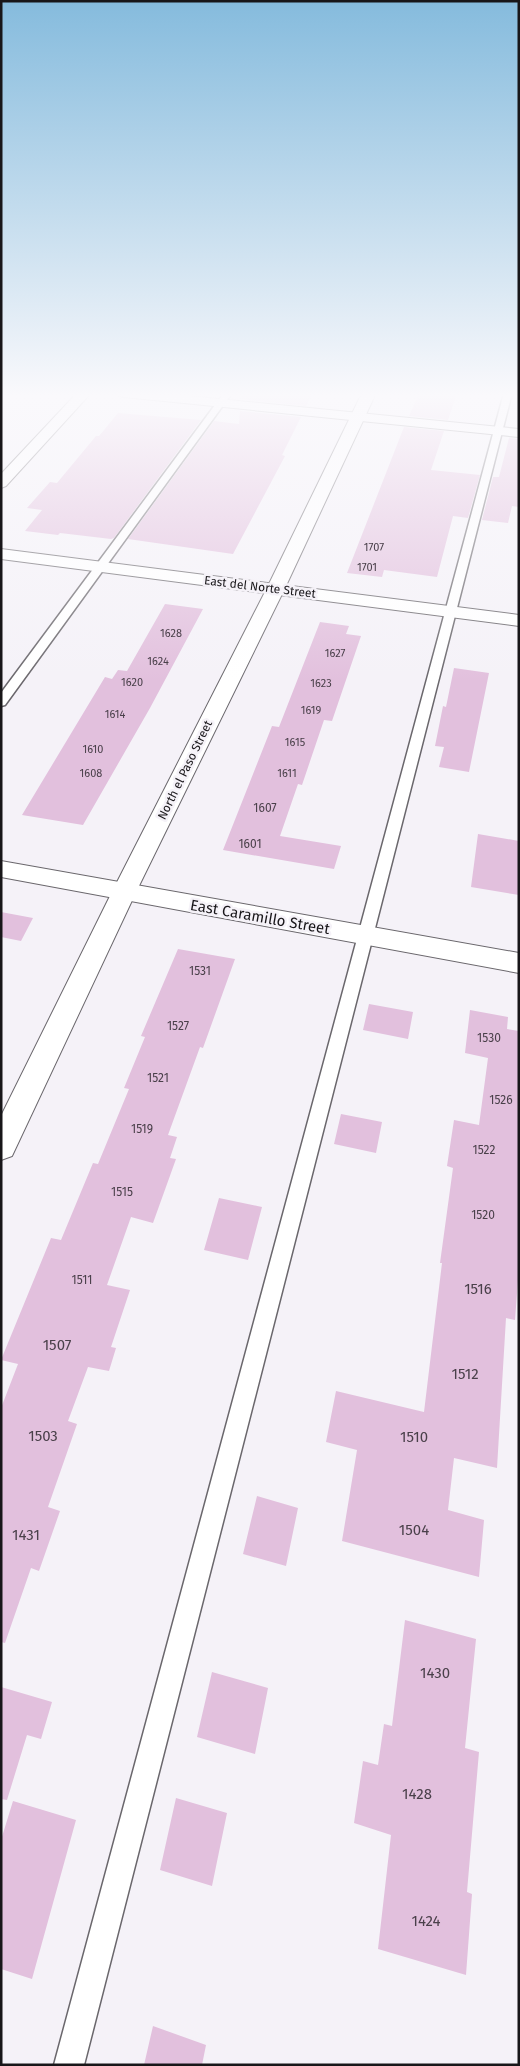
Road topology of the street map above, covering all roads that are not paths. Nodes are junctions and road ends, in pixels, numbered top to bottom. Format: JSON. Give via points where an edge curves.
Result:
{"nodes":[{"id":1,"x":157,"y":489,"type":"edge"},
{"id":2,"x":323,"y":489,"type":"edge"},
{"id":3,"x":483,"y":489,"type":"edge"},
{"id":4,"x":1,"y":554,"type":"edge"},
{"id":5,"x":99,"y":567,"type":"junction"},
{"id":6,"x":276,"y":588,"type":"junction"},
{"id":7,"x":452,"y":612,"type":"junction"},
{"id":8,"x":519,"y":621,"type":"edge"},
{"id":9,"x":1,"y":702,"type":"edge"},
{"id":10,"x":1,"y":869,"type":"edge"},
{"id":11,"x":124,"y":892,"type":"junction"},
{"id":12,"x":366,"y":936,"type":"junction"},
{"id":13,"x":519,"y":963,"type":"edge"},
{"id":14,"x":1,"y":1147,"type":"edge"},
{"id":15,"x":69,"y":2065,"type":"edge"}],
"edges":[{"from":1,"to":5,"type":"lane"},
{"from":2,"to":6,"type":"street","name":"North el Paso Street"},
{"from":3,"to":7,"type":"lane"},
{"from":4,"to":5,"type":"street","name":"East del Norte Street"},
{"from":5,"to":6,"type":"street","name":"East del Norte Street"},
{"from":5,"to":9,"type":"lane"},
{"from":6,"to":7,"type":"street","name":"East del Norte Street"},
{"from":6,"to":11,"type":"street","name":"North el Paso Street"},
{"from":7,"to":8,"type":"street","name":"East del Norte Street"},
{"from":7,"to":12,"type":"lane"},
{"from":10,"to":11,"type":"street","name":"East Caramillo Street"},
{"from":11,"to":12,"type":"street","name":"East Caramillo Street"},
{"from":11,"to":14,"type":"street","name":"North el Paso Street"},
{"from":12,"to":13,"type":"street","name":"East Caramillo Street"},
{"from":12,"to":15,"type":"lane"}]}
